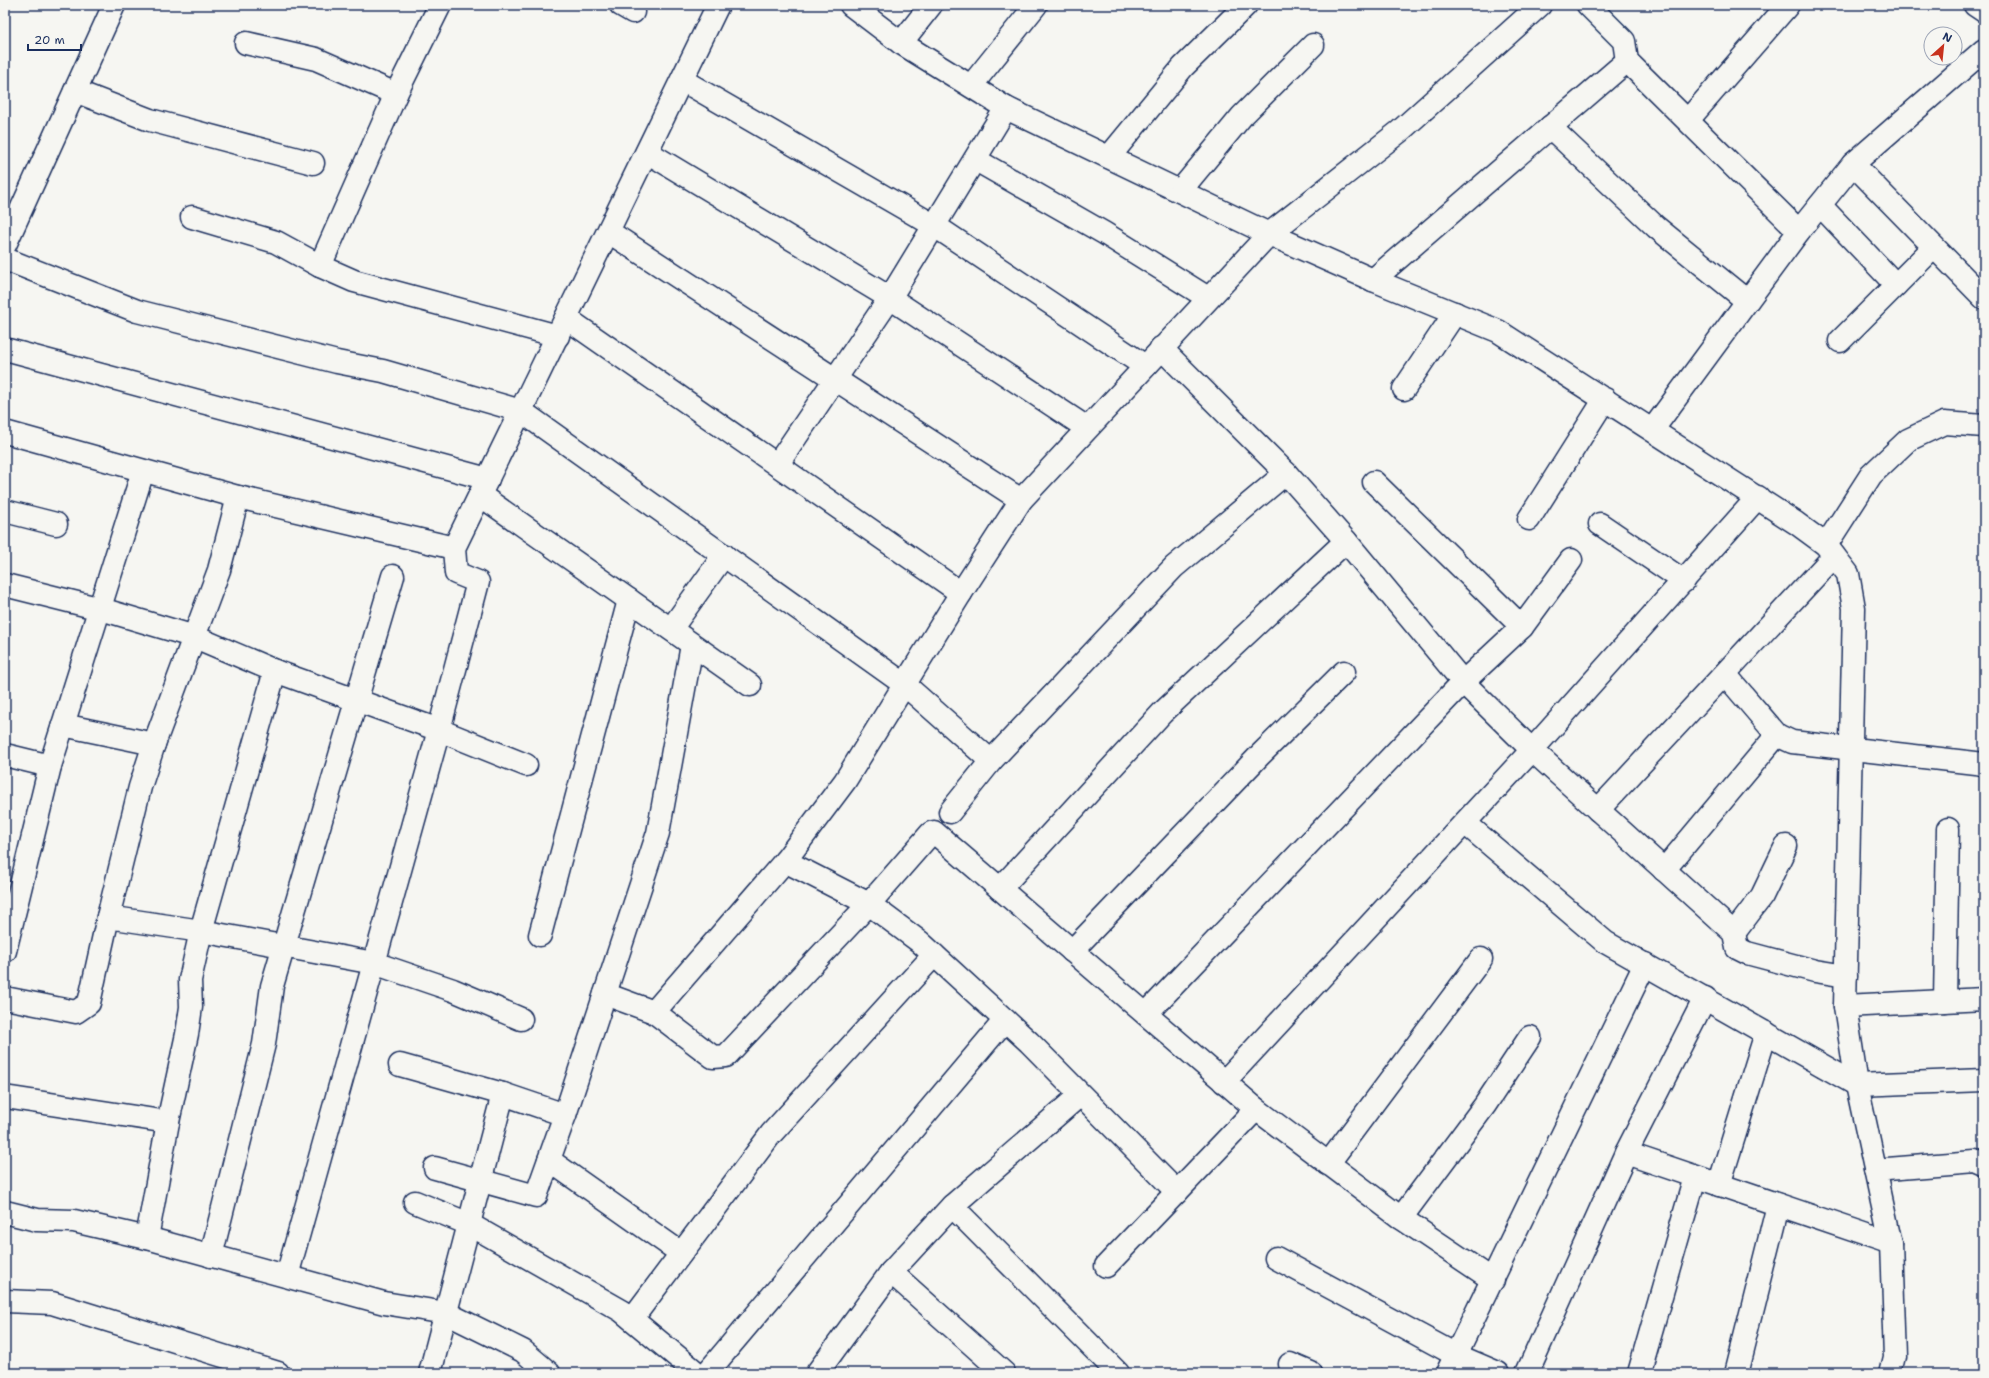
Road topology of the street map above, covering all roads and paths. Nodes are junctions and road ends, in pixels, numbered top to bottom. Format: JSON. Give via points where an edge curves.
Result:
{"nodes":[{"id":1,"x":114,"y":5,"type":"edge"},
{"id":2,"x":718,"y":5,"type":"edge"},
{"id":3,"x":851,"y":5,"type":"edge"},
{"id":4,"x":931,"y":5,"type":"edge"},
{"id":5,"x":1036,"y":5,"type":"edge"},
{"id":6,"x":1246,"y":5,"type":"edge"},
{"id":7,"x":1540,"y":5,"type":"edge"},
{"id":8,"x":1588,"y":5,"type":"edge"},
{"id":9,"x":1788,"y":5,"type":"edge"},
{"id":10,"x":1975,"y":5,"type":"edge"},
{"id":11,"x":432,"y":8,"type":"edge"},
{"id":12,"x":1984,"y":11,"type":"edge"},
{"id":13,"x":246,"y":43,"type":"dead end"},
{"id":14,"x":901,"y":43,"type":"junction"},
{"id":15,"x":1313,"y":45,"type":"dead end"},
{"id":16,"x":1984,"y":50,"type":"edge"},
{"id":17,"x":1627,"y":61,"type":"junction"},
{"id":18,"x":682,"y":80,"type":"junction"},
{"id":19,"x":971,"y":86,"type":"junction"},
{"id":20,"x":75,"y":91,"type":"junction"},
{"id":21,"x":396,"y":94,"type":"junction"},
{"id":22,"x":1006,"y":108,"type":"junction"},
{"id":23,"x":1688,"y":120,"type":"junction"},
{"id":24,"x":1550,"y":127,"type":"junction"},
{"id":25,"x":647,"y":152,"type":"junction"},
{"id":26,"x":1109,"y":157,"type":"junction"},
{"id":27,"x":976,"y":160,"type":"junction"},
{"id":28,"x":313,"y":163,"type":"dead end"},
{"id":29,"x":1853,"y":164,"type":"junction"},
{"id":30,"x":1180,"y":191,"type":"junction"},
{"id":31,"x":1820,"y":205,"type":"junction"},
{"id":32,"x":192,"y":217,"type":"dead end"},
{"id":33,"x":935,"y":226,"type":"junction"},
{"id":34,"x":1799,"y":231,"type":"junction"},
{"id":35,"x":608,"y":232,"type":"junction"},
{"id":36,"x":1268,"y":234,"type":"junction"},
{"id":37,"x":5,"y":245,"type":"edge"},
{"id":38,"x":1934,"y":247,"type":"junction"},
{"id":39,"x":5,"y":259,"type":"edge"},
{"id":40,"x":320,"y":266,"type":"junction"},
{"id":41,"x":1373,"y":280,"type":"junction"},
{"id":42,"x":1896,"y":285,"type":"junction"},
{"id":43,"x":890,"y":298,"type":"junction"},
{"id":44,"x":1208,"y":298,"type":"junction"},
{"id":45,"x":1984,"y":298,"type":"edge"},
{"id":46,"x":1747,"y":301,"type":"junction"},
{"id":47,"x":1455,"y":313,"type":"junction"},
{"id":48,"x":562,"y":327,"type":"junction"},
{"id":49,"x":1840,"y":341,"type":"dead end"},
{"id":50,"x":1161,"y":348,"type":"junction"},
{"id":51,"x":5,"y":349,"type":"edge"},
{"id":52,"x":1144,"y":366,"type":"junction"},
{"id":53,"x":834,"y":379,"type":"junction"},
{"id":54,"x":1404,"y":389,"type":"dead end"},
{"id":55,"x":1605,"y":399,"type":"junction"},
{"id":56,"x":521,"y":411,"type":"junction"},
{"id":57,"x":1984,"y":426,"type":"edge"},
{"id":58,"x":1087,"y":428,"type":"junction"},
{"id":59,"x":1653,"y":430,"type":"junction"},
{"id":60,"x":5,"y":432,"type":"edge"},
{"id":61,"x":777,"y":465,"type":"junction"},
{"id":62,"x":143,"y":471,"type":"junction"},
{"id":63,"x":1286,"y":473,"type":"junction"},
{"id":64,"x":1374,"y":482,"type":"dead end"},
{"id":65,"x":484,"y":487,"type":"junction"},
{"id":66,"x":238,"y":497,"type":"junction"},
{"id":67,"x":1758,"y":497,"type":"junction"},
{"id":68,"x":1021,"y":500,"type":"junction"},
{"id":69,"x":5,"y":511,"type":"edge"},
{"id":70,"x":1529,"y":518,"type":"dead end"},
{"id":71,"x":56,"y":524,"type":"dead end"},
{"id":72,"x":1600,"y":524,"type":"dead end"},
{"id":73,"x":1346,"y":541,"type":"junction"},
{"id":74,"x":454,"y":548,"type":"junction"},
{"id":75,"x":1830,"y":550,"type":"junction"},
{"id":76,"x":724,"y":555,"type":"junction"},
{"id":77,"x":1571,"y":560,"type":"dead end"},
{"id":78,"x":392,"y":576,"type":"dead end"},
{"id":79,"x":1684,"y":581,"type":"junction"},
{"id":80,"x":6,"y":590,"type":"edge"},
{"id":81,"x":961,"y":593,"type":"junction"},
{"id":82,"x":629,"y":600,"type":"junction"},
{"id":83,"x":100,"y":608,"type":"junction"},
{"id":84,"x":1522,"y":627,"type":"junction"},
{"id":85,"x":671,"y":630,"type":"junction"},
{"id":86,"x":195,"y":637,"type":"junction"},
{"id":87,"x":692,"y":644,"type":"junction"},
{"id":88,"x":275,"y":671,"type":"junction"},
{"id":89,"x":1344,"y":672,"type":"dead end"},
{"id":90,"x":1725,"y":674,"type":"junction"},
{"id":91,"x":1463,"y":682,"type":"junction"},
{"id":92,"x":904,"y":684,"type":"junction"},
{"id":93,"x":750,"y":685,"type":"dead end"},
{"id":94,"x":356,"y":701,"type":"junction"},
{"id":95,"x":63,"y":725,"type":"junction"},
{"id":96,"x":439,"y":730,"type":"junction"},
{"id":97,"x":1777,"y":735,"type":"junction"},
{"id":98,"x":154,"y":744,"type":"junction"},
{"id":99,"x":1850,"y":749,"type":"junction"},
{"id":100,"x":1532,"y":750,"type":"junction"},
{"id":101,"x":5,"y":755,"type":"edge"},
{"id":102,"x":991,"y":761,"type":"junction"},
{"id":103,"x":1984,"y":764,"type":"edge"},
{"id":104,"x":526,"y":765,"type":"dead end"},
{"id":105,"x":50,"y":766,"type":"junction"},
{"id":106,"x":1598,"y":810,"type":"junction"},
{"id":107,"x":950,"y":812,"type":"dead end"},
{"id":108,"x":1465,"y":823,"type":"junction"},
{"id":109,"x":1948,"y":830,"type":"dead end"},
{"id":110,"x":1786,"y":846,"type":"dead end"},
{"id":111,"x":785,"y":861,"type":"junction"},
{"id":112,"x":1664,"y":870,"type":"junction"},
{"id":113,"x":1000,"y":889,"type":"junction"},
{"id":114,"x":869,"y":904,"type":"junction"},
{"id":115,"x":108,"y":917,"type":"junction"},
{"id":116,"x":201,"y":931,"type":"junction"},
{"id":117,"x":1734,"y":933,"type":"junction"},
{"id":118,"x":540,"y":935,"type":"dead end"},
{"id":119,"x":284,"y":946,"type":"junction"},
{"id":120,"x":5,"y":951,"type":"edge"},
{"id":121,"x":1072,"y":951,"type":"junction"},
{"id":122,"x":934,"y":955,"type":"junction"},
{"id":123,"x":1481,"y":959,"type":"dead end"},
{"id":124,"x":374,"y":963,"type":"junction"},
{"id":125,"x":1645,"y":964,"type":"junction"},
{"id":126,"x":1846,"y":976,"type":"junction"},
{"id":127,"x":605,"y":994,"type":"junction"},
{"id":128,"x":5,"y":998,"type":"edge"},
{"id":129,"x":1705,"y":998,"type":"junction"},
{"id":130,"x":1984,"y":999,"type":"edge"},
{"id":131,"x":1945,"y":1001,"type":"junction"},
{"id":132,"x":1845,"y":1006,"type":"junction"},
{"id":133,"x":654,"y":1012,"type":"junction"},
{"id":134,"x":1146,"y":1014,"type":"junction"},
{"id":135,"x":521,"y":1020,"type":"dead end"},
{"id":136,"x":1005,"y":1020,"type":"junction"},
{"id":137,"x":1766,"y":1033,"type":"junction"},
{"id":138,"x":1530,"y":1037,"type":"dead end"},
{"id":139,"x":400,"y":1065,"type":"dead end"},
{"id":140,"x":1984,"y":1080,"type":"edge"},
{"id":141,"x":1224,"y":1082,"type":"junction"},
{"id":142,"x":1858,"y":1085,"type":"junction"},
{"id":143,"x":503,"y":1094,"type":"junction"},
{"id":144,"x":1080,"y":1095,"type":"junction"},
{"id":145,"x":5,"y":1097,"type":"edge"},
{"id":146,"x":1256,"y":1109,"type":"junction"},
{"id":147,"x":565,"y":1115,"type":"junction"},
{"id":148,"x":168,"y":1122,"type":"junction"},
{"id":149,"x":1626,"y":1153,"type":"junction"},
{"id":150,"x":549,"y":1160,"type":"junction"},
{"id":151,"x":1328,"y":1164,"type":"junction"},
{"id":152,"x":1984,"y":1166,"type":"edge"},
{"id":153,"x":434,"y":1168,"type":"dead end"},
{"id":154,"x":1876,"y":1170,"type":"junction"},
{"id":155,"x":1695,"y":1177,"type":"junction"},
{"id":156,"x":480,"y":1180,"type":"junction"},
{"id":157,"x":1718,"y":1185,"type":"junction"},
{"id":158,"x":1177,"y":1192,"type":"junction"},
{"id":159,"x":415,"y":1202,"type":"dead end"},
{"id":160,"x":1778,"y":1205,"type":"junction"},
{"id":161,"x":952,"y":1206,"type":"junction"},
{"id":162,"x":5,"y":1212,"type":"edge"},
{"id":163,"x":1401,"y":1218,"type":"junction"},
{"id":164,"x":469,"y":1224,"type":"junction"},
{"id":165,"x":147,"y":1238,"type":"junction"},
{"id":166,"x":1891,"y":1243,"type":"junction"},
{"id":167,"x":681,"y":1253,"type":"junction"},
{"id":168,"x":212,"y":1256,"type":"junction"},
{"id":169,"x":1276,"y":1258,"type":"dead end"},
{"id":170,"x":1106,"y":1266,"type":"dead end"},
{"id":171,"x":891,"y":1272,"type":"junction"},
{"id":172,"x":287,"y":1276,"type":"junction"},
{"id":173,"x":1492,"y":1280,"type":"junction"},
{"id":174,"x":5,"y":1301,"type":"edge"},
{"id":175,"x":446,"y":1313,"type":"junction"},
{"id":176,"x":632,"y":1319,"type":"junction"},
{"id":177,"x":1290,"y":1364,"type":"dead end"},
{"id":178,"x":1452,"y":1364,"type":"edge"},
{"id":179,"x":278,"y":1373,"type":"edge"},
{"id":180,"x":430,"y":1373,"type":"edge"},
{"id":181,"x":549,"y":1373,"type":"edge"},
{"id":182,"x":697,"y":1373,"type":"edge"},
{"id":183,"x":707,"y":1373,"type":"edge"},
{"id":184,"x":817,"y":1373,"type":"edge"},
{"id":185,"x":1004,"y":1373,"type":"edge"},
{"id":186,"x":1118,"y":1373,"type":"edge"},
{"id":187,"x":1311,"y":1373,"type":"edge"},
{"id":188,"x":1498,"y":1373,"type":"edge"},
{"id":189,"x":1527,"y":1373,"type":"edge"},
{"id":190,"x":1639,"y":1373,"type":"edge"},
{"id":191,"x":1736,"y":1373,"type":"edge"},
{"id":192,"x":1890,"y":1373,"type":"edge"}],
"edges":[{"from":1,"to":20,"type":"street"},
{"from":2,"to":18,"type":"street"},
{"from":3,"to":14,"type":"street"},
{"from":4,"to":14,"type":"street"},
{"from":5,"to":19,"type":"street"},
{"from":6,"to":26,"type":"street","via":[[1184,67]]},
{"from":7,"to":36,"type":"street","via":[[1400,131]]},
{"from":8,"to":17,"type":"street","via":[[1624,41]]},
{"from":9,"to":23,"type":"street"},
{"from":10,"to":12,"type":"street"},
{"from":11,"to":21,"type":"street"},
{"from":13,"to":21,"type":"street","via":[[316,60]]},
{"from":14,"to":19,"type":"street"},
{"from":15,"to":30,"type":"street","via":[[1242,116]]},
{"from":16,"to":29,"type":"street"},
{"from":17,"to":23,"type":"street"},
{"from":17,"to":24,"type":"street"},
{"from":18,"to":25,"type":"street"},
{"from":18,"to":33,"type":"street"},
{"from":19,"to":22,"type":"street"},
{"from":20,"to":28,"type":"street","via":[[150,120]]},
{"from":20,"to":37,"type":"street"},
{"from":21,"to":40,"type":"street"},
{"from":22,"to":26,"type":"street"},
{"from":22,"to":27,"type":"street"},
{"from":23,"to":34,"type":"street"},
{"from":24,"to":41,"type":"street"},
{"from":24,"to":46,"type":"street","via":[[1656,227]]},
{"from":25,"to":35,"type":"street"},
{"from":25,"to":43,"type":"street"},
{"from":26,"to":30,"type":"street"},
{"from":27,"to":33,"type":"street"},
{"from":27,"to":44,"type":"street","via":[[1104,233]]},
{"from":29,"to":31,"type":"street"},
{"from":29,"to":38,"type":"street"},
{"from":30,"to":36,"type":"street"},
{"from":31,"to":34,"type":"street"},
{"from":31,"to":42,"type":"street"},
{"from":32,"to":40,"type":"street","via":[[276,242]]},
{"from":33,"to":43,"type":"street"},
{"from":33,"to":52,"type":"street"},
{"from":34,"to":46,"type":"street"},
{"from":35,"to":48,"type":"street"},
{"from":35,"to":53,"type":"street"},
{"from":36,"to":41,"type":"street"},
{"from":36,"to":44,"type":"street"},
{"from":38,"to":42,"type":"street"},
{"from":38,"to":45,"type":"street"},
{"from":39,"to":56,"type":"street","via":[[137,311],[337,362],[383,371]]},
{"from":40,"to":48,"type":"street","via":[[354,281]]},
{"from":41,"to":47,"type":"street"},
{"from":42,"to":49,"type":"street"},
{"from":43,"to":53,"type":"street"},
{"from":43,"to":58,"type":"street"},
{"from":44,"to":50,"type":"street"},
{"from":46,"to":59,"type":"street"},
{"from":47,"to":54,"type":"street"},
{"from":47,"to":55,"type":"street","via":[[1498,331]]},
{"from":48,"to":56,"type":"street"},
{"from":48,"to":61,"type":"street"},
{"from":50,"to":52,"type":"street"},
{"from":50,"to":63,"type":"street"},
{"from":51,"to":65,"type":"street"},
{"from":52,"to":58,"type":"street"},
{"from":53,"to":61,"type":"street"},
{"from":53,"to":68,"type":"street"},
{"from":55,"to":59,"type":"street"},
{"from":55,"to":70,"type":"street"},
{"from":56,"to":65,"type":"street"},
{"from":56,"to":76,"type":"street"},
{"from":57,"to":75,"type":"street","via":[[1944,423],[1908,440],[1871,475]]},
{"from":58,"to":68,"type":"street"},
{"from":59,"to":67,"type":"street"},
{"from":60,"to":62,"type":"street"},
{"from":61,"to":81,"type":"street"},
{"from":62,"to":66,"type":"street"},
{"from":62,"to":83,"type":"street"},
{"from":63,"to":73,"type":"street"},
{"from":63,"to":102,"type":"street","via":[[1174,567]]},
{"from":64,"to":84,"type":"street"},
{"from":65,"to":74,"type":"street"},
{"from":65,"to":82,"type":"street"},
{"from":66,"to":74,"type":"street"},
{"from":66,"to":86,"type":"street","via":[[219,570]]},
{"from":67,"to":75,"type":"street"},
{"from":67,"to":79,"type":"street"},
{"from":68,"to":81,"type":"street"},
{"from":69,"to":71,"type":"street"},
{"from":72,"to":79,"type":"street"},
{"from":73,"to":91,"type":"street"},
{"from":73,"to":113,"type":"street","via":[[1162,713]]},
{"from":74,"to":96,"type":"street","via":[[456,572],[478,582]]},
{"from":75,"to":90,"type":"street"},
{"from":75,"to":99,"type":"street","via":[[1848,574],[1854,608]]},
{"from":76,"to":85,"type":"street"},
{"from":76,"to":92,"type":"street"},
{"from":77,"to":84,"type":"street"},
{"from":78,"to":94,"type":"street"},
{"from":79,"to":100,"type":"street"},
{"from":80,"to":83,"type":"street"},
{"from":81,"to":92,"type":"street"},
{"from":82,"to":85,"type":"street"},
{"from":82,"to":118,"type":"street"},
{"from":83,"to":86,"type":"street"},
{"from":83,"to":95,"type":"street"},
{"from":84,"to":91,"type":"street"},
{"from":85,"to":87,"type":"street"},
{"from":86,"to":88,"type":"street"},
{"from":86,"to":98,"type":"street"},
{"from":87,"to":93,"type":"street"},
{"from":87,"to":127,"type":"street","via":[[658,833]]},
{"from":88,"to":94,"type":"street"},
{"from":88,"to":116,"type":"street"},
{"from":89,"to":121,"type":"street","via":[[1260,755]]},
{"from":90,"to":97,"type":"street"},
{"from":90,"to":106,"type":"street"},
{"from":91,"to":100,"type":"street"},
{"from":91,"to":134,"type":"street"},
{"from":92,"to":102,"type":"street"},
{"from":92,"to":111,"type":"street","via":[[845,781]]},
{"from":94,"to":96,"type":"street"},
{"from":94,"to":119,"type":"street"},
{"from":95,"to":98,"type":"street"},
{"from":95,"to":105,"type":"street"},
{"from":96,"to":104,"type":"street"},
{"from":96,"to":124,"type":"street"},
{"from":97,"to":99,"type":"street","via":[[1792,742]]},
{"from":97,"to":112,"type":"street"},
{"from":98,"to":115,"type":"street","via":[[140,787]]},
{"from":99,"to":103,"type":"street"},
{"from":99,"to":126,"type":"street"},
{"from":100,"to":106,"type":"street"},
{"from":100,"to":108,"type":"street"},
{"from":101,"to":105,"type":"street"},
{"from":102,"to":107,"type":"street"},
{"from":105,"to":120,"type":"street"},
{"from":106,"to":112,"type":"street"},
{"from":108,"to":125,"type":"street","via":[[1606,942]]},
{"from":108,"to":141,"type":"street"},
{"from":109,"to":131,"type":"street"},
{"from":110,"to":117,"type":"street","via":[[1762,896]]},
{"from":111,"to":114,"type":"street"},
{"from":111,"to":133,"type":"street"},
{"from":112,"to":117,"type":"street"},
{"from":113,"to":114,"type":"street","via":[[934,832]]},
{"from":113,"to":121,"type":"street"},
{"from":114,"to":122,"type":"street"},
{"from":114,"to":133,"type":"street","via":[[726,1056],[713,1057]]},
{"from":115,"to":116,"type":"street"},
{"from":115,"to":128,"type":"street","via":[[90,1003],[76,1012]]},
{"from":116,"to":119,"type":"street"},
{"from":116,"to":148,"type":"street","via":[[190,980],[191,1007],[187,1034]]},
{"from":117,"to":126,"type":"street","via":[[1737,948],[1747,953],[1814,971]]},
{"from":119,"to":124,"type":"street"},
{"from":119,"to":168,"type":"street","via":[[272,986],[264,1044]]},
{"from":121,"to":134,"type":"street"},
{"from":122,"to":136,"type":"street"},
{"from":122,"to":167,"type":"street","via":[[771,1134]]},
{"from":123,"to":151,"type":"street"},
{"from":124,"to":135,"type":"street","via":[[453,990]]},
{"from":124,"to":172,"type":"street"},
{"from":125,"to":129,"type":"street"},
{"from":125,"to":173,"type":"street"},
{"from":126,"to":132,"type":"street"},
{"from":127,"to":133,"type":"street"},
{"from":127,"to":147,"type":"street"},
{"from":129,"to":137,"type":"street"},
{"from":129,"to":149,"type":"street"},
{"from":130,"to":131,"type":"street"},
{"from":131,"to":132,"type":"street"},
{"from":132,"to":142,"type":"street"},
{"from":134,"to":141,"type":"street"},
{"from":136,"to":144,"type":"street"},
{"from":136,"to":183,"type":"street"},
{"from":137,"to":142,"type":"street"},
{"from":137,"to":157,"type":"street"},
{"from":138,"to":163,"type":"street","via":[[1485,1105]]},
{"from":139,"to":143,"type":"street"},
{"from":140,"to":142,"type":"street"},
{"from":141,"to":146,"type":"street"},
{"from":142,"to":154,"type":"street"},
{"from":143,"to":147,"type":"street"},
{"from":143,"to":156,"type":"street"},
{"from":144,"to":158,"type":"street"},
{"from":144,"to":161,"type":"street"},
{"from":145,"to":148,"type":"street"},
{"from":146,"to":151,"type":"street"},
{"from":146,"to":158,"type":"street"},
{"from":147,"to":150,"type":"street"},
{"from":148,"to":165,"type":"street"},
{"from":149,"to":155,"type":"street"},
{"from":149,"to":189,"type":"street"},
{"from":150,"to":156,"type":"street","via":[[536,1196]]},
{"from":150,"to":167,"type":"street"},
{"from":151,"to":163,"type":"street"},
{"from":152,"to":154,"type":"street","via":[[1975,1162]]},
{"from":153,"to":156,"type":"street"},
{"from":154,"to":166,"type":"street"},
{"from":155,"to":157,"type":"street"},
{"from":155,"to":190,"type":"street"},
{"from":156,"to":164,"type":"street"},
{"from":157,"to":160,"type":"street"},
{"from":158,"to":170,"type":"street"},
{"from":159,"to":164,"type":"street"},
{"from":160,"to":166,"type":"street"},
{"from":160,"to":191,"type":"street"},
{"from":161,"to":171,"type":"street"},
{"from":161,"to":186,"type":"street"},
{"from":162,"to":165,"type":"street","via":[[37,1220],[74,1221]]},
{"from":163,"to":173,"type":"street"},
{"from":164,"to":175,"type":"street"},
{"from":164,"to":176,"type":"street"},
{"from":165,"to":168,"type":"street"},
{"from":166,"to":192,"type":"street","via":[[1895,1357]]},
{"from":167,"to":176,"type":"street"},
{"from":168,"to":172,"type":"street"},
{"from":169,"to":178,"type":"street"},
{"from":171,"to":184,"type":"street"},
{"from":171,"to":185,"type":"street"},
{"from":172,"to":175,"type":"street","via":[[384,1304]]},
{"from":173,"to":178,"type":"street"},
{"from":174,"to":179,"type":"street","via":[[52,1303]]},
{"from":175,"to":180,"type":"street"},
{"from":175,"to":181,"type":"street","via":[[523,1352]]},
{"from":176,"to":182,"type":"street"},
{"from":177,"to":187,"type":"street"},
{"from":178,"to":188,"type":"street"}]}
